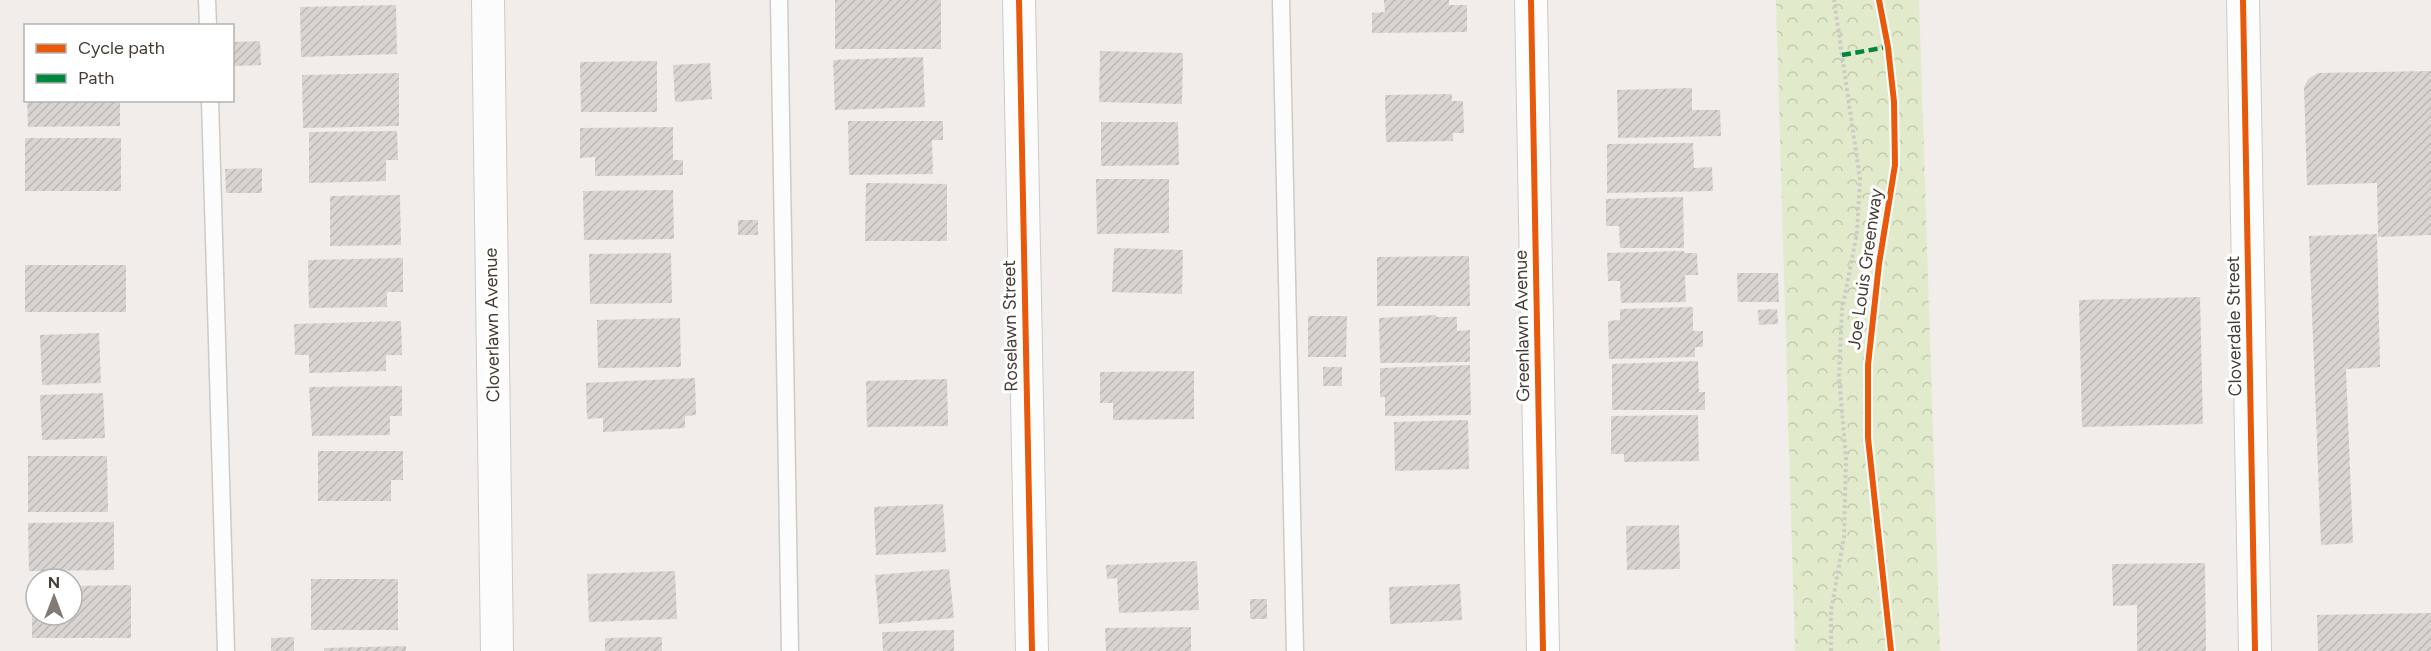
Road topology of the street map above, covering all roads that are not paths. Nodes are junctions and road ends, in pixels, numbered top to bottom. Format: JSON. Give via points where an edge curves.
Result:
{"nodes":[{"id":1,"x":207,"y":0,"type":"edge"},
{"id":2,"x":488,"y":0,"type":"edge"},
{"id":3,"x":779,"y":0,"type":"edge"},
{"id":4,"x":1019,"y":0,"type":"edge"},
{"id":5,"x":1281,"y":0,"type":"edge"},
{"id":6,"x":1531,"y":0,"type":"edge"},
{"id":7,"x":2243,"y":0,"type":"edge"},
{"id":8,"x":208,"y":24,"type":"edge"},
{"id":9,"x":210,"y":102,"type":"edge"},
{"id":10,"x":226,"y":651,"type":"edge"},
{"id":11,"x":497,"y":651,"type":"edge"},
{"id":12,"x":790,"y":651,"type":"edge"},
{"id":13,"x":1032,"y":651,"type":"edge"},
{"id":14,"x":1295,"y":651,"type":"edge"},
{"id":15,"x":1543,"y":651,"type":"edge"},
{"id":16,"x":2255,"y":651,"type":"edge"}],
"edges":[{"from":1,"to":8,"type":"lane"},
{"from":2,"to":11,"type":"street","name":"Cloverlawn Avenue"},
{"from":3,"to":12,"type":"lane"},
{"from":4,"to":13,"type":"street","name":"Roselawn Street"},
{"from":5,"to":14,"type":"lane"},
{"from":6,"to":15,"type":"street","name":"Greenlawn Avenue"},
{"from":7,"to":16,"type":"street","name":"Cloverdale Street"},
{"from":9,"to":10,"type":"lane"}]}
